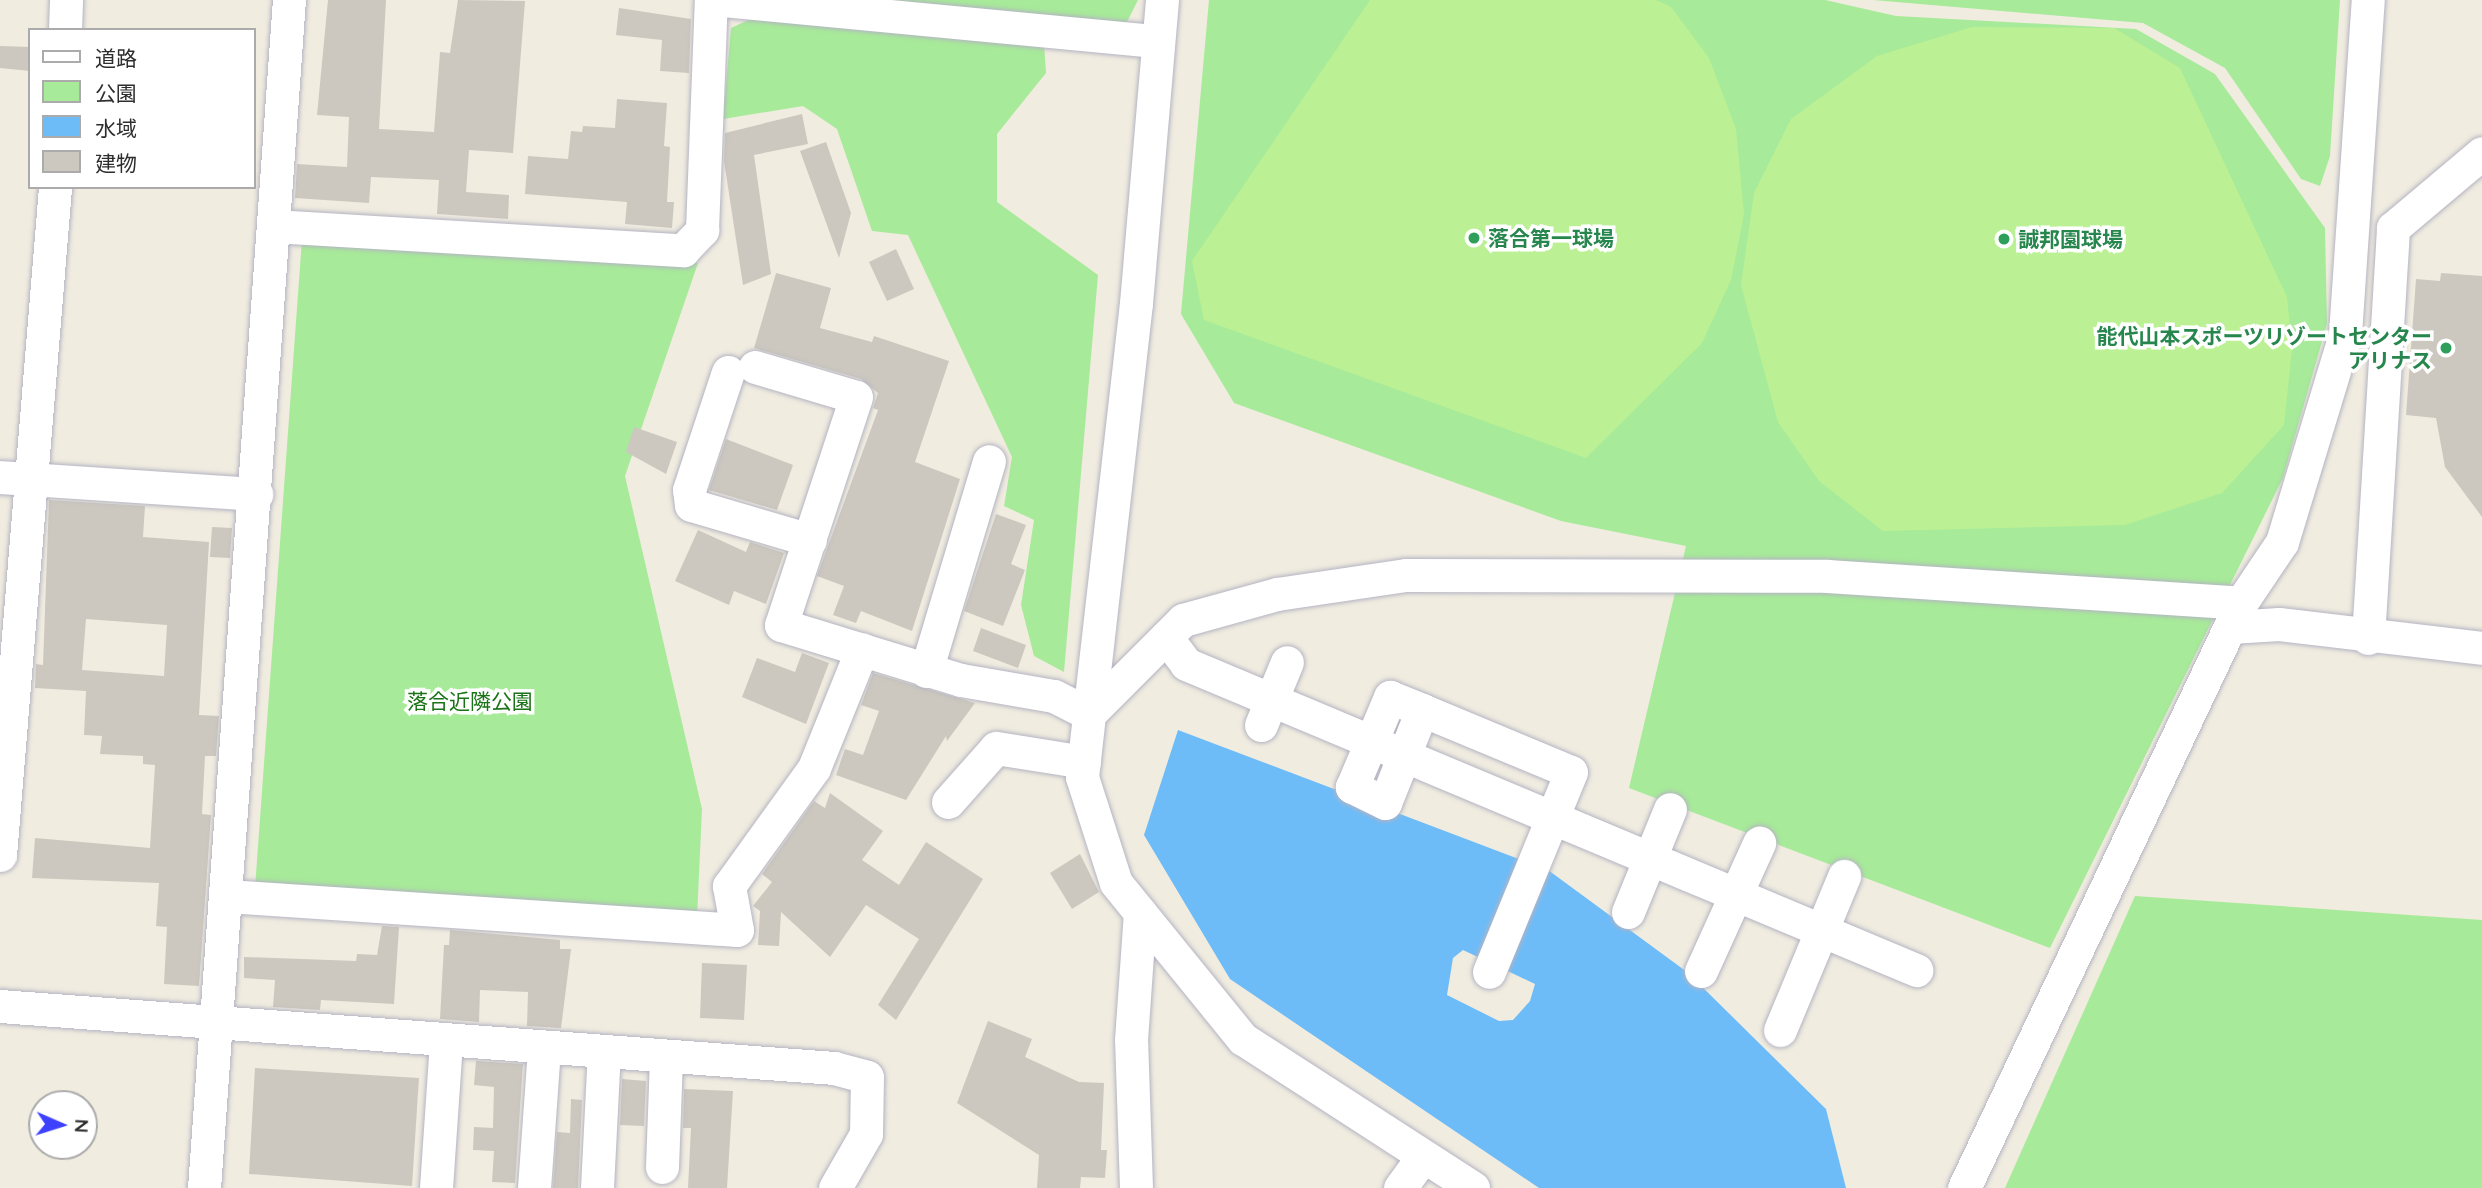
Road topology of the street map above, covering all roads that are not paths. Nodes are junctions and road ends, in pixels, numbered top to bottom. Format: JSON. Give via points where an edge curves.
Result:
{"nodes":[{"id":1,"x":66,"y":0,"type":"edge"},
{"id":2,"x":289,"y":0,"type":"edge"},
{"id":3,"x":712,"y":0,"type":"edge"},
{"id":4,"x":722,"y":0,"type":"edge"},
{"id":5,"x":1162,"y":0,"type":"edge"},
{"id":6,"x":2368,"y":0,"type":"edge"},
{"id":7,"x":65,"y":28,"type":"edge"},
{"id":8,"x":1155,"y":41,"type":"junction"},
{"id":9,"x":2476,"y":166,"type":"edge"},
{"id":10,"x":55,"y":189,"type":"edge"},
{"id":11,"x":273,"y":226,"type":"junction"},
{"id":12,"x":989,"y":461,"type":"dead end"},
{"id":13,"x":14,"y":479,"type":"edge"},
{"id":14,"x":256,"y":494,"type":"junction"},
{"id":15,"x":810,"y":540,"type":"junction"},
{"id":16,"x":2236,"y":615,"type":"junction"},
{"id":17,"x":1166,"y":637,"type":"junction"},
{"id":18,"x":2368,"y":638,"type":"junction"},
{"id":19,"x":2482,"y":648,"type":"edge"},
{"id":20,"x":862,"y":649,"type":"junction"},
{"id":21,"x":1287,"y":662,"type":"dead end"},
{"id":22,"x":926,"y":671,"type":"junction"},
{"id":23,"x":1422,"y":710,"type":"junction"},
{"id":24,"x":1266,"y":712,"type":"junction"},
{"id":25,"x":1089,"y":714,"type":"junction"},
{"id":26,"x":1372,"y":741,"type":"junction"},
{"id":27,"x":1406,"y":755,"type":"junction"},
{"id":28,"x":1084,"y":762,"type":"junction"},
{"id":29,"x":948,"y":802,"type":"dead end"},
{"id":30,"x":1670,"y":809,"type":"dead end"},
{"id":31,"x":1553,"y":817,"type":"junction"},
{"id":32,"x":1759,"y":843,"type":"dead end"},
{"id":33,"x":0,"y":855,"type":"edge"},
{"id":34,"x":1649,"y":857,"type":"junction"},
{"id":35,"x":1844,"y":876,"type":"dead end"},
{"id":36,"x":1736,"y":893,"type":"junction"},
{"id":37,"x":227,"y":895,"type":"junction"},
{"id":38,"x":1140,"y":912,"type":"junction"},
{"id":39,"x":1629,"y":912,"type":"dead end"},
{"id":40,"x":1821,"y":930,"type":"junction"},
{"id":41,"x":1916,"y":970,"type":"dead end"},
{"id":42,"x":1701,"y":971,"type":"dead end"},
{"id":43,"x":1489,"y":972,"type":"dead end"},
{"id":44,"x":0,"y":1006,"type":"edge"},
{"id":45,"x":216,"y":1024,"type":"junction"},
{"id":46,"x":1780,"y":1030,"type":"dead end"},
{"id":47,"x":446,"y":1040,"type":"junction"},
{"id":48,"x":544,"y":1047,"type":"junction"},
{"id":49,"x":604,"y":1052,"type":"junction"},
{"id":50,"x":666,"y":1056,"type":"junction"},
{"id":51,"x":1423,"y":1156,"type":"junction"},
{"id":52,"x":662,"y":1167,"type":"dead end"},
{"id":53,"x":204,"y":1188,"type":"edge"},
{"id":54,"x":436,"y":1188,"type":"edge"},
{"id":55,"x":534,"y":1188,"type":"edge"},
{"id":56,"x":597,"y":1188,"type":"edge"},
{"id":57,"x":835,"y":1188,"type":"edge"},
{"id":58,"x":1136,"y":1188,"type":"edge"},
{"id":59,"x":1400,"y":1188,"type":"edge"},
{"id":60,"x":1473,"y":1188,"type":"edge"},
{"id":61,"x":1964,"y":1188,"type":"edge"}],
"edges":[{"from":1,"to":7,"type":"street"},
{"from":2,"to":11,"type":"street"},
{"from":3,"to":11,"type":"street","via":[[702,230],[683,250]]},
{"from":4,"to":8,"type":"street"},
{"from":5,"to":8,"type":"street"},
{"from":6,"to":16,"type":"street","via":[[2345,334],[2282,542]]},
{"from":8,"to":25,"type":"street","via":[[1136,303]]},
{"from":9,"to":18,"type":"street","via":[[2393,228]]},
{"from":10,"to":13,"type":"street"},
{"from":11,"to":14,"type":"street"},
{"from":12,"to":22,"type":"street"},
{"from":13,"to":14,"type":"street"},
{"from":13,"to":33,"type":"street"},
{"from":14,"to":37,"type":"street"},
{"from":15,"to":15,"type":"street","via":[[856,397],[741,369],[690,490],[691,505]]},
{"from":15,"to":20,"type":"street","via":[[781,625]]},
{"from":16,"to":17,"type":"street","via":[[1827,576],[1406,575],[1277,594],[1183,620]]},
{"from":16,"to":18,"type":"street"},
{"from":16,"to":61,"type":"street"},
{"from":17,"to":24,"type":"street","via":[[1186,664]]},
{"from":17,"to":25,"type":"street"},
{"from":18,"to":19,"type":"street"},
{"from":20,"to":22,"type":"street"},
{"from":20,"to":37,"type":"street","via":[[814,768],[729,886],[737,930]]},
{"from":21,"to":24,"type":"street"},
{"from":22,"to":25,"type":"street","via":[[1054,696]]},
{"from":23,"to":26,"type":"street","via":[[1390,697]]},
{"from":23,"to":27,"type":"street"},
{"from":23,"to":31,"type":"street","via":[[1571,772]]},
{"from":24,"to":26,"type":"street"},
{"from":25,"to":28,"type":"street"},
{"from":26,"to":27,"type":"street"},
{"from":26,"to":27,"type":"street","via":[[1352,787],[1385,803]]},
{"from":27,"to":31,"type":"street"},
{"from":28,"to":29,"type":"street","via":[[996,748]]},
{"from":28,"to":38,"type":"street","via":[[1082,777],[1116,883]]},
{"from":30,"to":34,"type":"street"},
{"from":31,"to":34,"type":"street"},
{"from":31,"to":43,"type":"street"},
{"from":32,"to":36,"type":"street"},
{"from":34,"to":36,"type":"street"},
{"from":34,"to":39,"type":"street"},
{"from":35,"to":40,"type":"street"},
{"from":36,"to":40,"type":"street"},
{"from":36,"to":42,"type":"street"},
{"from":37,"to":45,"type":"street"},
{"from":38,"to":51,"type":"street","via":[[1243,1039]]},
{"from":38,"to":58,"type":"street","via":[[1132,1040]]},
{"from":40,"to":41,"type":"street"},
{"from":40,"to":46,"type":"street"},
{"from":44,"to":45,"type":"street"},
{"from":45,"to":47,"type":"street"},
{"from":45,"to":53,"type":"street"},
{"from":47,"to":48,"type":"street"},
{"from":47,"to":54,"type":"street"},
{"from":48,"to":49,"type":"street"},
{"from":48,"to":55,"type":"street"},
{"from":49,"to":50,"type":"street"},
{"from":49,"to":56,"type":"street"},
{"from":50,"to":52,"type":"street"},
{"from":50,"to":57,"type":"street","via":[[834,1068],[867,1077],[866,1134]]},
{"from":51,"to":59,"type":"street"},
{"from":51,"to":60,"type":"street"}]}
